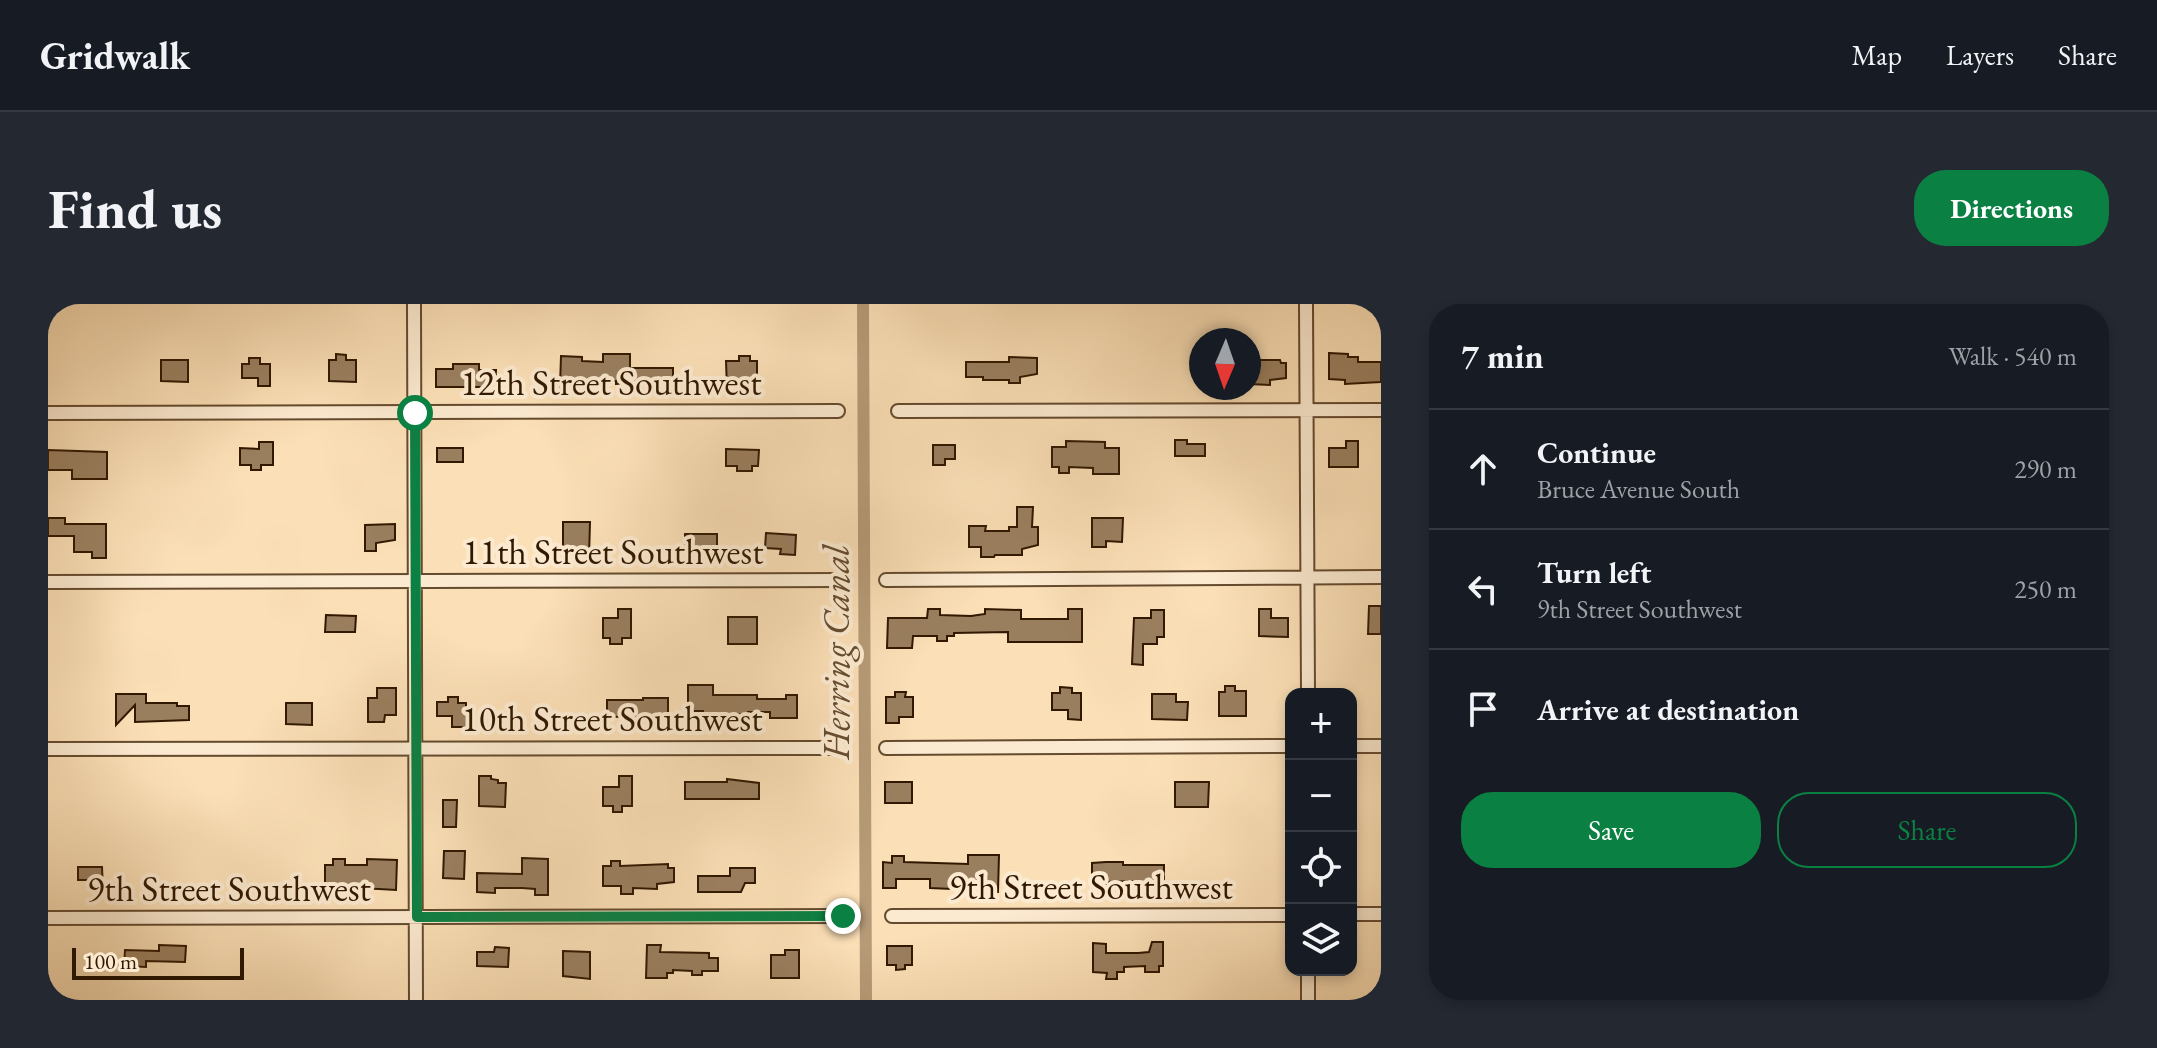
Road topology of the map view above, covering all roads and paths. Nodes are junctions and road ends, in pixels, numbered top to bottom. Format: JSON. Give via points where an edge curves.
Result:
{"nodes":[{"id":1,"x":414,"y":304,"type":"edge"},
{"id":2,"x":1306,"y":304,"type":"edge"},
{"id":3,"x":1307,"y":410,"type":"junction"},
{"id":4,"x":1381,"y":410,"type":"edge"},
{"id":5,"x":838,"y":411,"type":"dead end"},
{"id":6,"x":898,"y":411,"type":"dead end"},
{"id":7,"x":48,"y":413,"type":"edge"},
{"id":8,"x":415,"y":413,"type":"junction"},
{"id":9,"x":1381,"y":577,"type":"edge"},
{"id":10,"x":1307,"y":579,"type":"junction"},
{"id":11,"x":842,"y":580,"type":"dead end"},
{"id":12,"x":886,"y":580,"type":"dead end"},
{"id":13,"x":416,"y":581,"type":"junction"},
{"id":14,"x":48,"y":582,"type":"edge"},
{"id":15,"x":1308,"y":688,"type":"edge"},
{"id":16,"x":1285,"y":746,"type":"edge"},
{"id":17,"x":1357,"y":746,"type":"edge"},
{"id":18,"x":1381,"y":746,"type":"edge"},
{"id":19,"x":840,"y":748,"type":"dead end"},
{"id":20,"x":886,"y":748,"type":"dead end"},
{"id":21,"x":48,"y":749,"type":"edge"},
{"id":22,"x":415,"y":749,"type":"junction"},
{"id":23,"x":1357,"y":914,"type":"edge"},
{"id":24,"x":1381,"y":914,"type":"edge"},
{"id":25,"x":1285,"y":915,"type":"edge"},
{"id":26,"x":843,"y":916,"type":"dead end"},
{"id":27,"x":892,"y":916,"type":"dead end"},
{"id":28,"x":417,"y":917,"type":"junction"},
{"id":29,"x":48,"y":918,"type":"edge"},
{"id":30,"x":1308,"y":976,"type":"edge"},
{"id":31,"x":416,"y":1000,"type":"edge"},
{"id":32,"x":1308,"y":1000,"type":"edge"}],
"edges":[{"from":1,"to":8,"type":"street"},
{"from":2,"to":3,"type":"street"},
{"from":3,"to":4,"type":"street"},
{"from":3,"to":6,"type":"street"},
{"from":3,"to":10,"type":"street"},
{"from":5,"to":8,"type":"street","name":"12th Street Southwest"},
{"from":7,"to":8,"type":"street","name":"12th Street Southwest"},
{"from":8,"to":13,"type":"street"},
{"from":9,"to":10,"type":"street"},
{"from":10,"to":12,"type":"street"},
{"from":10,"to":15,"type":"street"},
{"from":11,"to":13,"type":"street","name":"11th Street Southwest"},
{"from":13,"to":14,"type":"street","name":"11th Street Southwest"},
{"from":13,"to":22,"type":"street"},
{"from":16,"to":20,"type":"street"},
{"from":17,"to":18,"type":"street"},
{"from":19,"to":22,"type":"street","name":"10th Street Southwest"},
{"from":21,"to":22,"type":"street","name":"10th Street Southwest"},
{"from":22,"to":28,"type":"street"},
{"from":23,"to":24,"type":"street"},
{"from":25,"to":27,"type":"street","name":"9th Street Southwest"},
{"from":26,"to":28,"type":"street","name":"9th Street Southwest"},
{"from":28,"to":29,"type":"street","name":"9th Street Southwest"},
{"from":28,"to":31,"type":"street"},
{"from":30,"to":32,"type":"street"}]}
